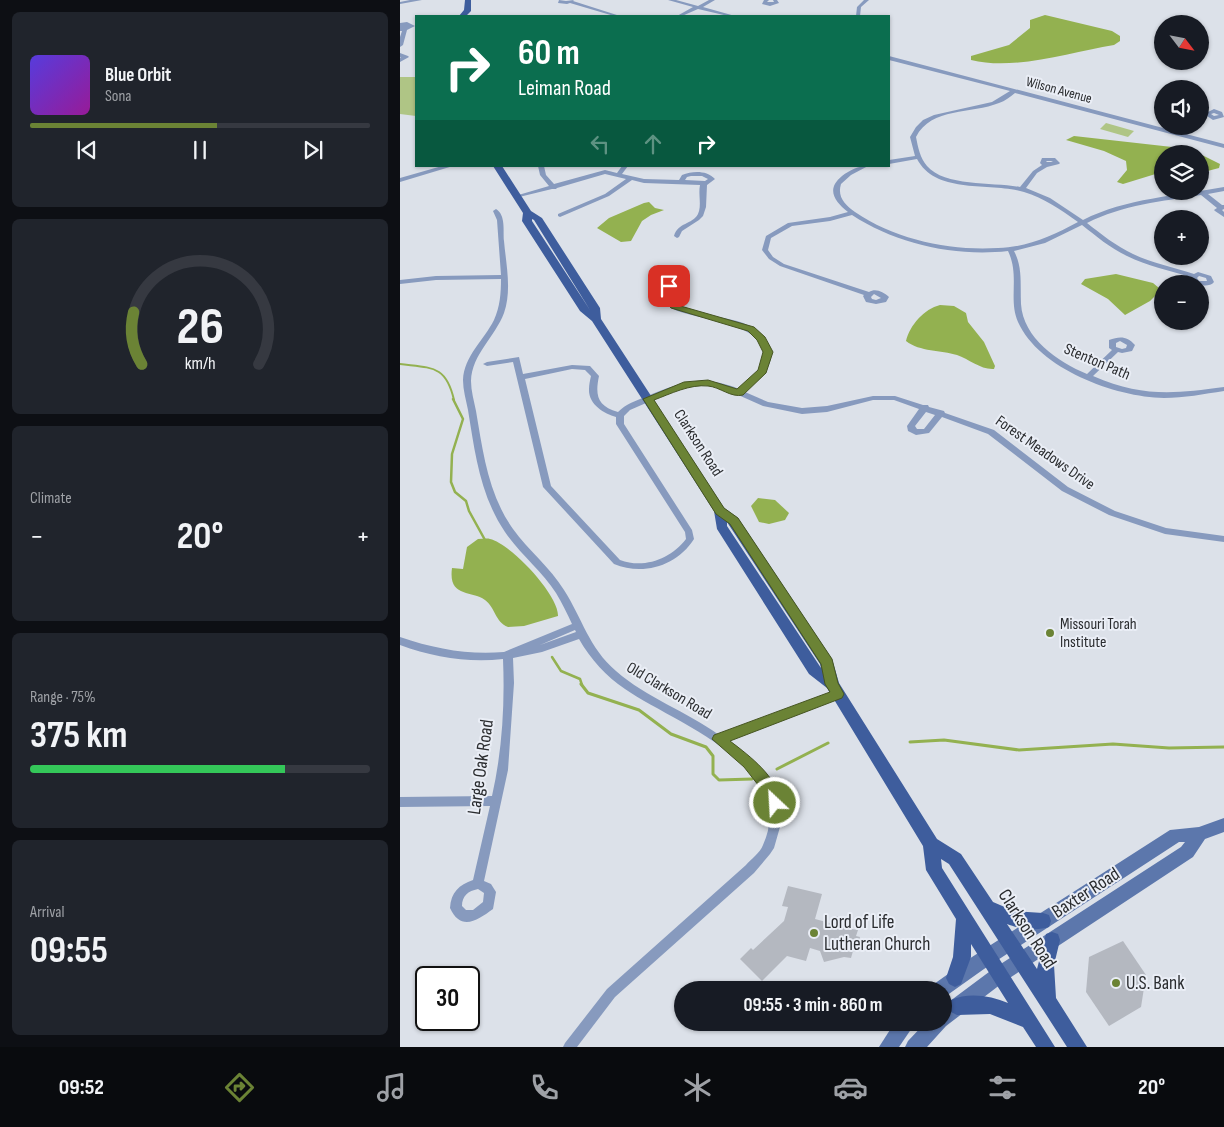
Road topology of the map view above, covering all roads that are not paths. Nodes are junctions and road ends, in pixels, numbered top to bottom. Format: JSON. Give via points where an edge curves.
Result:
{"nodes":[{"id":1,"x":412,"y":0,"type":"edge"},
{"id":2,"x":420,"y":0,"type":"edge"},
{"id":3,"x":460,"y":0,"type":"edge"},
{"id":4,"x":561,"y":0,"type":"edge"},
{"id":5,"x":670,"y":0,"type":"edge"},
{"id":6,"x":705,"y":0,"type":"edge"},
{"id":7,"x":713,"y":0,"type":"edge"},
{"id":8,"x":767,"y":0,"type":"edge"},
{"id":9,"x":775,"y":0,"type":"edge"},
{"id":10,"x":867,"y":0,"type":"edge"},
{"id":11,"x":469,"y":1,"type":"edge"},
{"id":12,"x":571,"y":1,"type":"edge"},
{"id":13,"x":400,"y":3,"type":"edge"},
{"id":14,"x":697,"y":7,"type":"junction"},
{"id":15,"x":461,"y":15,"type":"edge"},
{"id":16,"x":463,"y":15,"type":"edge"},
{"id":17,"x":615,"y":15,"type":"edge"},
{"id":18,"x":681,"y":15,"type":"edge"},
{"id":19,"x":729,"y":15,"type":"edge"},
{"id":20,"x":858,"y":15,"type":"edge"},
{"id":21,"x":402,"y":28,"type":"edge"},
{"id":22,"x":400,"y":45,"type":"edge"},
{"id":23,"x":400,"y":55,"type":"edge"},
{"id":24,"x":890,"y":58,"type":"edge"},
{"id":25,"x":400,"y":60,"type":"edge"},
{"id":26,"x":1006,"y":89,"type":"junction"},
{"id":27,"x":1014,"y":91,"type":"junction"},
{"id":28,"x":983,"y":105,"type":"junction"},
{"id":29,"x":1224,"y":146,"type":"edge"},
{"id":30,"x":919,"y":158,"type":"junction"},
{"id":31,"x":890,"y":162,"type":"edge"},
{"id":32,"x":1045,"y":165,"type":"dead end"},
{"id":33,"x":446,"y":167,"type":"edge"},
{"id":34,"x":499,"y":167,"type":"edge"},
{"id":35,"x":541,"y":167,"type":"edge"},
{"id":36,"x":624,"y":167,"type":"edge"},
{"id":37,"x":863,"y":167,"type":"edge"},
{"id":38,"x":606,"y":169,"type":"edge"},
{"id":39,"x":618,"y":175,"type":"junction"},
{"id":40,"x":631,"y":178,"type":"junction"},
{"id":41,"x":400,"y":180,"type":"edge"},
{"id":42,"x":554,"y":188,"type":"junction"},
{"id":43,"x":1022,"y":189,"type":"junction"},
{"id":44,"x":1224,"y":189,"type":"edge"},
{"id":45,"x":1209,"y":192,"type":"edge"},
{"id":46,"x":517,"y":197,"type":"junction"},
{"id":47,"x":1209,"y":197,"type":"edge"},
{"id":48,"x":1166,"y":200,"type":"edge"},
{"id":49,"x":1222,"y":207,"type":"edge"},
{"id":50,"x":496,"y":211,"type":"dead end"},
{"id":51,"x":853,"y":213,"type":"junction"},
{"id":52,"x":560,"y":215,"type":"dead end"},
{"id":53,"x":1224,"y":215,"type":"edge"},
{"id":54,"x":1081,"y":223,"type":"junction"},
{"id":55,"x":678,"y":236,"type":"dead end"},
{"id":56,"x":1010,"y":249,"type":"junction"},
{"id":57,"x":1191,"y":275,"type":"edge"},
{"id":58,"x":503,"y":277,"type":"junction"},
{"id":59,"x":400,"y":282,"type":"edge"},
{"id":60,"x":869,"y":294,"type":"dead end"},
{"id":61,"x":665,"y":296,"type":"dead end"},
{"id":62,"x":1116,"y":350,"type":"dead end"},
{"id":63,"x":487,"y":364,"type":"dead end"},
{"id":64,"x":1089,"y":376,"type":"junction"},
{"id":65,"x":521,"y":377,"type":"junction"},
{"id":66,"x":1224,"y":389,"type":"edge"},
{"id":67,"x":739,"y":393,"type":"junction"},
{"id":68,"x":648,"y":399,"type":"junction"},
{"id":69,"x":925,"y":407,"type":"junction"},
{"id":70,"x":941,"y":413,"type":"junction"},
{"id":71,"x":620,"y":415,"type":"junction"},
{"id":72,"x":720,"y":511,"type":"junction"},
{"id":73,"x":1224,"y":539,"type":"edge"},
{"id":74,"x":770,"y":600,"type":"junction"},
{"id":75,"x":793,"y":611,"type":"junction"},
{"id":76,"x":580,"y":629,"type":"junction"},
{"id":77,"x":400,"y":640,"type":"edge"},
{"id":78,"x":508,"y":654,"type":"junction"},
{"id":79,"x":835,"y":689,"type":"junction"},
{"id":80,"x":719,"y":739,"type":"junction"},
{"id":81,"x":497,"y":801,"type":"junction"},
{"id":82,"x":400,"y":802,"type":"edge"},
{"id":83,"x":1224,"y":824,"type":"edge"},
{"id":84,"x":1200,"y":834,"type":"junction"},
{"id":85,"x":931,"y":844,"type":"junction"},
{"id":86,"x":478,"y":884,"type":"dead end"},
{"id":87,"x":987,"y":908,"type":"junction"},
{"id":88,"x":964,"y":918,"type":"junction"},
{"id":89,"x":1043,"y":921,"type":"junction"},
{"id":90,"x":1052,"y":940,"type":"junction"},
{"id":91,"x":1010,"y":943,"type":"junction"},
{"id":92,"x":988,"y":956,"type":"junction"},
{"id":93,"x":1022,"y":961,"type":"junction"},
{"id":94,"x":1000,"y":975,"type":"junction"},
{"id":95,"x":955,"y":978,"type":"junction"},
{"id":96,"x":951,"y":981,"type":"edge"},
{"id":97,"x":1048,"y":1002,"type":"junction"},
{"id":98,"x":957,"y":1006,"type":"junction"},
{"id":99,"x":952,"y":1010,"type":"edge"},
{"id":100,"x":1028,"y":1020,"type":"junction"},
{"id":101,"x":900,"y":1031,"type":"edge"},
{"id":102,"x":930,"y":1031,"type":"edge"},
{"id":103,"x":569,"y":1047,"type":"edge"},
{"id":104,"x":888,"y":1047,"type":"edge"},
{"id":105,"x":914,"y":1047,"type":"edge"},
{"id":106,"x":1046,"y":1047,"type":"edge"},
{"id":107,"x":1078,"y":1047,"type":"edge"}],
"edges":[{"from":1,"to":13,"type":"street"},
{"from":2,"to":13,"type":"street"},
{"from":3,"to":15,"type":"main road"},
{"from":4,"to":12,"type":"street","via":[[563,3]]},
{"from":5,"to":14,"type":"street"},
{"from":6,"to":14,"type":"street"},
{"from":7,"to":14,"type":"street"},
{"from":8,"to":9,"type":"street","via":[[764,3],[770,5],[777,3]]},
{"from":10,"to":20,"type":"street","via":[[859,7]]},
{"from":11,"to":16,"type":"main road"},
{"from":12,"to":17,"type":"street"},
{"from":14,"to":18,"type":"street"},
{"from":14,"to":19,"type":"street"},
{"from":21,"to":22,"type":"street"},
{"from":23,"to":25,"type":"street","via":[[406,58]]},
{"from":24,"to":26,"type":"street","name":"Wilson Avenue"},
{"from":26,"to":27,"type":"street","name":"Wilson Avenue"},
{"from":26,"to":28,"type":"street"},
{"from":27,"to":28,"type":"street","via":[[996,102]]},
{"from":27,"to":29,"type":"street","name":"Wilson Avenue"},
{"from":28,"to":30,"type":"street","via":[[923,122],[913,137]]},
{"from":30,"to":31,"type":"street"},
{"from":30,"to":43,"type":"street","via":[[930,171],[946,179]]},
{"from":32,"to":43,"type":"street","via":[[1034,172]]},
{"from":33,"to":41,"type":"street"},
{"from":34,"to":46,"type":"main road","name":"Clarkson Road"},
{"from":35,"to":42,"type":"street","via":[[543,175]]},
{"from":36,"to":39,"type":"street"},
{"from":37,"to":51,"type":"street","via":[[849,174],[836,187],[840,201]]},
{"from":38,"to":39,"type":"street"},
{"from":38,"to":42,"type":"street"},
{"from":39,"to":40,"type":"street"},
{"from":40,"to":52,"type":"street","via":[[607,195]]},
{"from":40,"to":55,"type":"street","via":[[704,183],[701,190],[702,212],[679,230]]},
{"from":42,"to":46,"type":"street"},
{"from":43,"to":54,"type":"street","via":[[1046,198]]},
{"from":44,"to":45,"type":"street"},
{"from":46,"to":68,"type":"main road","name":"Clarkson Road","via":[[528,213],[527,220],[578,301],[596,319]]},
{"from":47,"to":49,"type":"street"},
{"from":48,"to":54,"type":"street","via":[[1112,210]]},
{"from":49,"to":53,"type":"street","via":[[1217,211]]},
{"from":50,"to":58,"type":"street","name":"Old Clarkson Road","via":[[500,220]]},
{"from":51,"to":56,"type":"street","via":[[885,230],[944,248],[959,251]]},
{"from":51,"to":60,"type":"street","via":[[783,227],[768,237],[765,250],[782,265]]},
{"from":54,"to":56,"type":"street","via":[[1040,243]]},
{"from":54,"to":57,"type":"street","via":[[1128,254]]},
{"from":56,"to":64,"type":"street","name":"Stenton Path","via":[[1017,265],[1016,307],[1022,324],[1031,338],[1058,362]]},
{"from":58,"to":59,"type":"street"},
{"from":58,"to":76,"type":"street","name":"Old Clarkson Road","via":[[505,293],[501,309],[472,357],[467,379],[481,464],[495,509],[508,530],[558,590]]},
{"from":61,"to":67,"type":"street","via":[[674,306],[744,326],[758,334],[766,346],[768,359],[763,371]]},
{"from":62,"to":64,"type":"street"},
{"from":63,"to":65,"type":"street","via":[[516,359]]},
{"from":64,"to":66,"type":"street","name":"Stenton Path","via":[[1116,387],[1155,396]]},
{"from":65,"to":71,"type":"street","via":[[572,367],[587,368],[595,376],[592,392],[601,408]]},
{"from":65,"to":71,"type":"street","via":[[547,487],[617,562],[639,569],[679,553],[690,539],[689,532],[620,424]]},
{"from":67,"to":68,"type":"street","name":"Forest Meadows Drive","via":[[708,383],[684,385]]},
{"from":67,"to":69,"type":"street","name":"Forest Meadows Drive","via":[[766,404],[802,411],[884,397]]},
{"from":68,"to":71,"type":"street","name":"Forest Meadows Drive","via":[[627,408]]},
{"from":68,"to":72,"type":"main road","name":"Clarkson Road"},
{"from":69,"to":70,"type":"street","name":"Forest Meadows Drive"},
{"from":69,"to":70,"type":"street","via":[[911,426],[916,432],[926,431]]},
{"from":70,"to":73,"type":"street","name":"Forest Meadows Drive","via":[[991,432],[1065,489],[1098,507],[1165,531]]},
{"from":72,"to":74,"type":"main road","name":"Clarkson Road","via":[[721,526]]},
{"from":72,"to":75,"type":"main road","name":"Clarkson Road","via":[[734,521]]},
{"from":74,"to":75,"type":"main road"},
{"from":74,"to":79,"type":"main road","name":"Clarkson Road","via":[[814,670]]},
{"from":75,"to":79,"type":"main road","name":"Clarkson Road","via":[[827,663]]},
{"from":76,"to":78,"type":"street","via":[[530,652]]},
{"from":76,"to":80,"type":"street","name":"Old Clarkson Road","via":[[592,652],[610,672],[632,689]]},
{"from":77,"to":78,"type":"street","via":[[451,654]]},
{"from":78,"to":81,"type":"street","name":"Large Oak Road","via":[[507,720]]},
{"from":79,"to":80,"type":"street"},
{"from":79,"to":85,"type":"main road","name":"Clarkson Road"},
{"from":80,"to":103,"type":"street","name":"Old Clarkson Road","via":[[748,763],[772,792],[776,812],[767,848],[750,869],[611,993]]},
{"from":81,"to":82,"type":"street"},
{"from":81,"to":86,"type":"street","name":"Large Oak Road"},
{"from":83,"to":84,"type":"main road","name":"Baxter Road"},
{"from":84,"to":89,"type":"main road","name":"Baxter Road","via":[[1176,835]]},
{"from":84,"to":90,"type":"main road","name":"Baxter Road","via":[[1187,852]]},
{"from":85,"to":87,"type":"main road","name":"Clarkson Road","via":[[955,859]]},
{"from":85,"to":88,"type":"main road","name":"Clarkson Road","via":[[934,870]]},
{"from":87,"to":89,"type":"main road","via":[[1014,919]]},
{"from":87,"to":91,"type":"main road","name":"Clarkson Road"},
{"from":88,"to":92,"type":"main road","name":"Clarkson Road"},
{"from":88,"to":95,"type":"main road","via":[[962,957]]},
{"from":89,"to":91,"type":"main road","name":"Baxter Road"},
{"from":90,"to":93,"type":"main road","name":"Baxter Road"},
{"from":90,"to":97,"type":"main road","via":[[1045,965]]},
{"from":91,"to":92,"type":"main road","name":"Baxter Road"},
{"from":91,"to":93,"type":"main road","name":"Clarkson Road"},
{"from":92,"to":94,"type":"main road","name":"Clarkson Road"},
{"from":92,"to":95,"type":"main road","name":"Baxter Road"},
{"from":93,"to":94,"type":"main road","name":"Baxter Road"},
{"from":93,"to":97,"type":"main road","name":"Clarkson Road"},
{"from":94,"to":98,"type":"main road","name":"Baxter Road"},
{"from":94,"to":100,"type":"main road","name":"Clarkson Road"},
{"from":95,"to":96,"type":"main road","name":"Baxter Road"},
{"from":97,"to":107,"type":"main road","name":"Clarkson Road"},
{"from":98,"to":99,"type":"main road","name":"Baxter Road"},
{"from":98,"to":100,"type":"main road","via":[[990,1005]]},
{"from":100,"to":106,"type":"main road","name":"Clarkson Road"},
{"from":101,"to":104,"type":"main road"},
{"from":102,"to":105,"type":"main road"}]}
